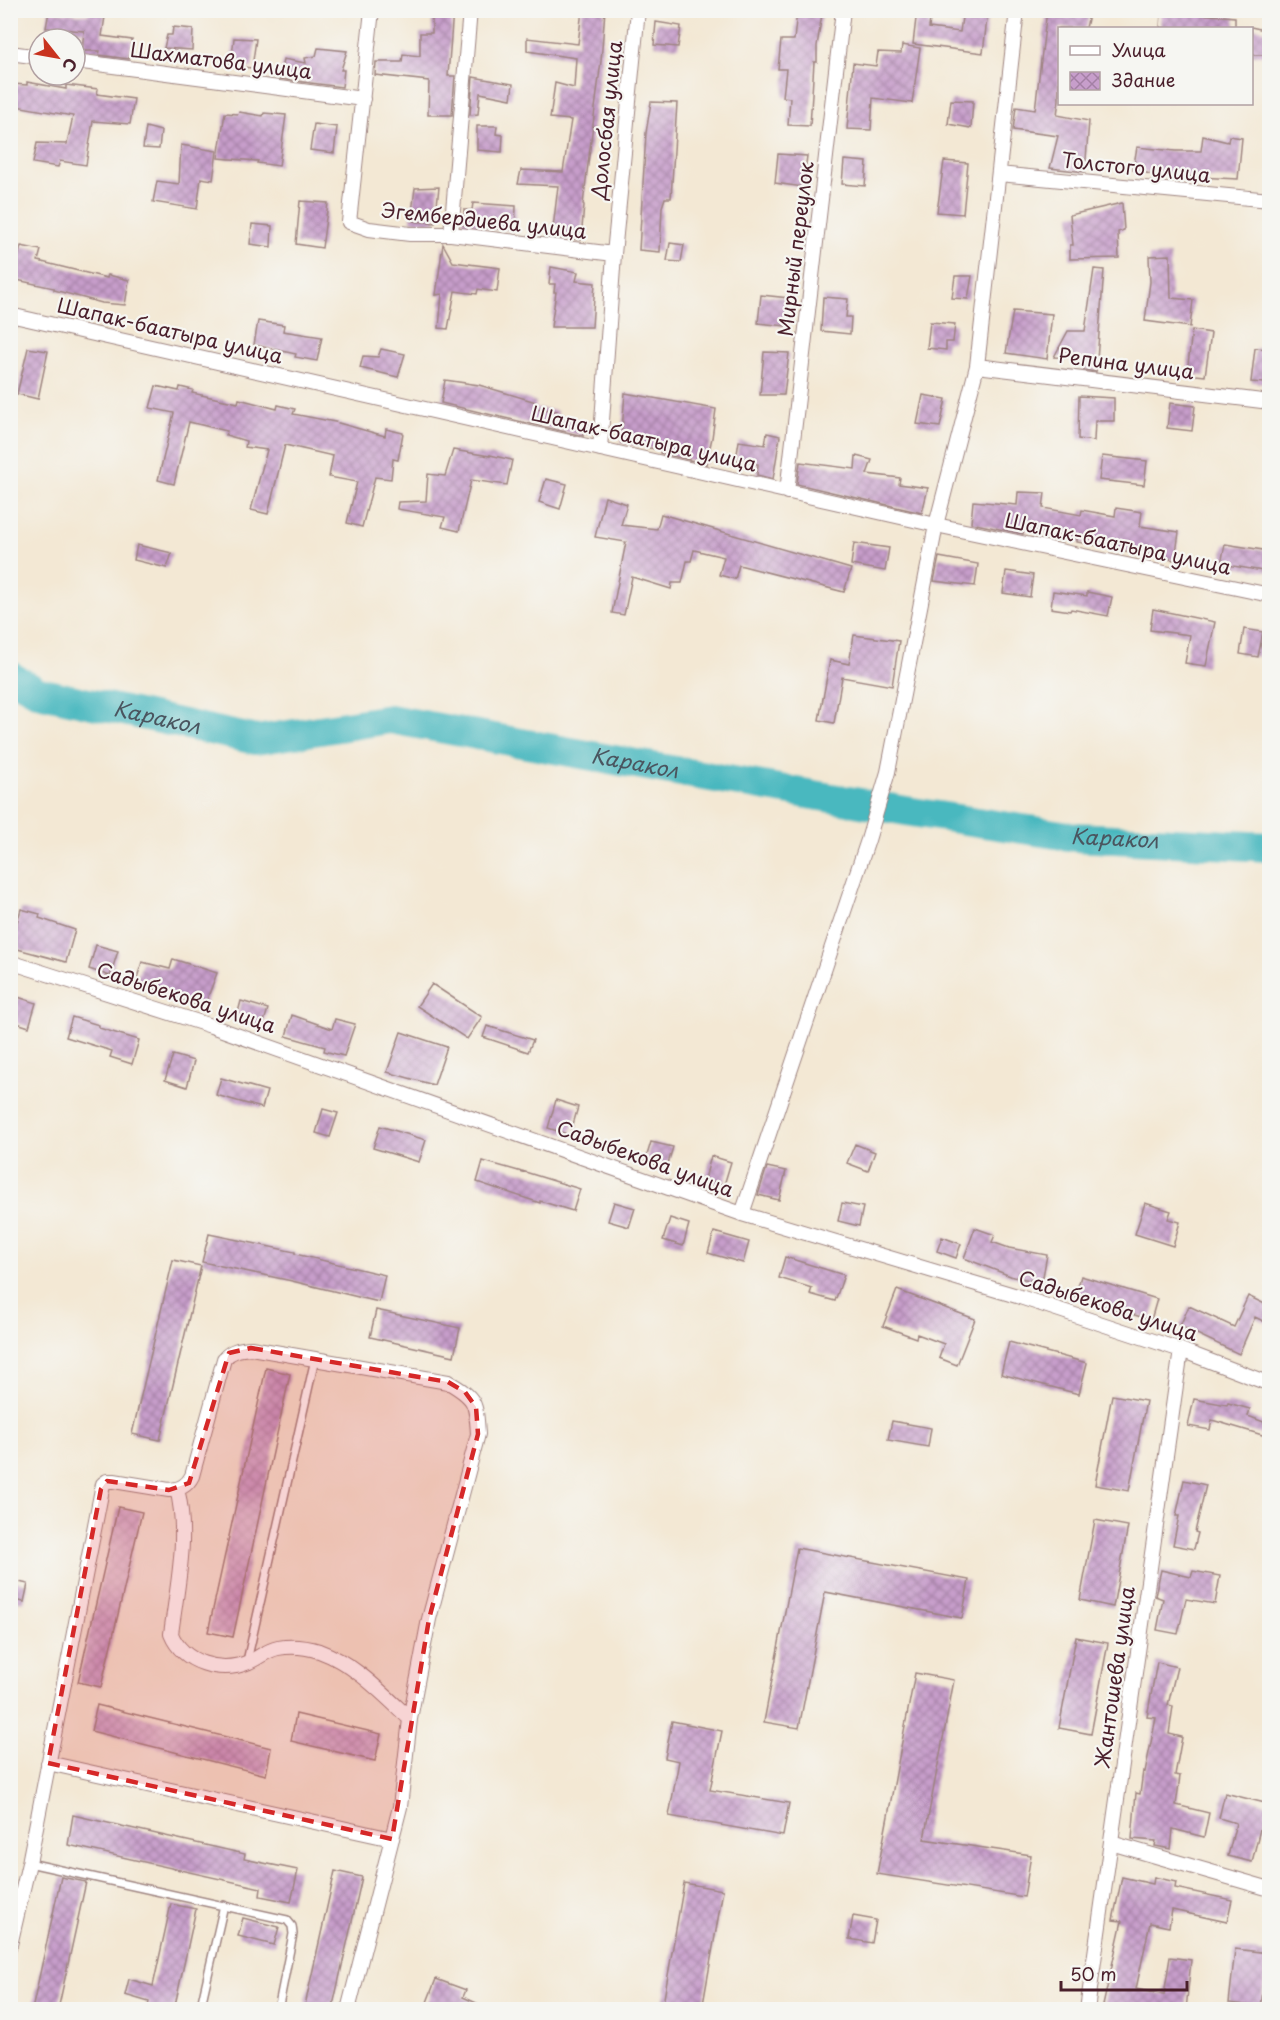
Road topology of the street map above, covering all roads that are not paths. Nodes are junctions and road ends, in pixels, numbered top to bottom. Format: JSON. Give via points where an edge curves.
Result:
{"nodes":[{"id":1,"x":372,"y":10,"type":"edge"},
{"id":2,"x":470,"y":10,"type":"edge"},
{"id":3,"x":638,"y":10,"type":"edge"},
{"id":4,"x":843,"y":10,"type":"edge"},
{"id":5,"x":1017,"y":10,"type":"edge"},
{"id":6,"x":10,"y":53,"type":"edge"},
{"id":7,"x":27,"y":55,"type":"edge"},
{"id":8,"x":87,"y":63,"type":"edge"},
{"id":9,"x":363,"y":99,"type":"junction"},
{"id":10,"x":999,"y":174,"type":"junction"},
{"id":11,"x":1269,"y":200,"type":"edge"},
{"id":12,"x":451,"y":234,"type":"junction"},
{"id":13,"x":614,"y":254,"type":"junction"},
{"id":14,"x":10,"y":315,"type":"edge"},
{"id":15,"x":977,"y":366,"type":"junction"},
{"id":16,"x":1269,"y":402,"type":"edge"},
{"id":17,"x":600,"y":449,"type":"junction"},
{"id":18,"x":787,"y":492,"type":"junction"},
{"id":19,"x":936,"y":525,"type":"junction"},
{"id":20,"x":1269,"y":596,"type":"edge"},
{"id":21,"x":10,"y":962,"type":"edge"},
{"id":22,"x":742,"y":1214,"type":"junction"},
{"id":23,"x":1181,"y":1350,"type":"junction"},
{"id":24,"x":315,"y":1359,"type":"junction"},
{"id":25,"x":1269,"y":1384,"type":"edge"},
{"id":26,"x":177,"y":1489,"type":"junction"},
{"id":27,"x":247,"y":1663,"type":"junction"},
{"id":28,"x":410,"y":1719,"type":"junction"},
{"id":29,"x":48,"y":1763,"type":"junction"},
{"id":30,"x":392,"y":1839,"type":"junction"},
{"id":31,"x":1111,"y":1843,"type":"junction"},
{"id":32,"x":29,"y":1863,"type":"junction"},
{"id":33,"x":1269,"y":1889,"type":"edge"},
{"id":34,"x":224,"y":1905,"type":"junction"},
{"id":35,"x":10,"y":1945,"type":"edge"},
{"id":36,"x":200,"y":2010,"type":"edge"},
{"id":37,"x":278,"y":2010,"type":"edge"},
{"id":38,"x":348,"y":2010,"type":"edge"},
{"id":39,"x":1087,"y":2010,"type":"edge"}],
"edges":[{"from":1,"to":9,"type":"street","name":"Эгембердиева улица"},
{"from":2,"to":12,"type":"street"},
{"from":3,"to":13,"type":"street","name":"Долосбая улица"},
{"from":4,"to":18,"type":"street","name":"Мирный переулок"},
{"from":5,"to":10,"type":"street"},
{"from":6,"to":7,"type":"street"},
{"from":8,"to":9,"type":"street","name":"Шахматова улица"},
{"from":9,"to":12,"type":"street","name":"Эгембердиева улица","via":[[349,222],[369,229],[410,234]]},
{"from":10,"to":11,"type":"street","name":"Толстого улица"},
{"from":10,"to":15,"type":"street"},
{"from":12,"to":13,"type":"street","name":"Эгембердиева улица"},
{"from":13,"to":17,"type":"street","name":"Долосбая улица"},
{"from":14,"to":17,"type":"street","name":"Шапак-баатыра улица"},
{"from":15,"to":16,"type":"street","name":"Репина улица"},
{"from":15,"to":19,"type":"street"},
{"from":17,"to":18,"type":"street","name":"Шапак-баатыра улица"},
{"from":18,"to":19,"type":"street","name":"Шапак-баатыра улица"},
{"from":19,"to":20,"type":"street","name":"Шапак-баатыра улица"},
{"from":19,"to":22,"type":"street","via":[[888,772]]},
{"from":21,"to":22,"type":"street","name":"Садыбекова улица","via":[[212,1026]]},
{"from":22,"to":23,"type":"street","name":"Садыбекова улица","via":[[1017,1296]]},
{"from":23,"to":25,"type":"street","name":"Садыбекова улица"},
{"from":23,"to":31,"type":"street","name":"Жантошева улица"},
{"from":24,"to":26,"type":"street","via":[[251,1348],[229,1353],[224,1359],[192,1476],[189,1483]]},
{"from":24,"to":27,"type":"lane"},
{"from":24,"to":28,"type":"street","via":[[448,1383],[465,1392],[476,1407],[478,1434],[429,1619]]},
{"from":26,"to":27,"type":"street","via":[[182,1506],[181,1557],[171,1634],[184,1654],[202,1663],[225,1667]]},
{"from":26,"to":29,"type":"street","via":[[107,1481],[101,1489]]},
{"from":27,"to":28,"type":"street","via":[[275,1648],[318,1651],[361,1674]]},
{"from":28,"to":30,"type":"street","via":[[400,1807]]},
{"from":29,"to":30,"type":"street"},
{"from":29,"to":32,"type":"street"},
{"from":30,"to":38,"type":"street"},
{"from":31,"to":33,"type":"street"},
{"from":31,"to":39,"type":"street","name":"Жантошева улица"},
{"from":32,"to":34,"type":"lane"},
{"from":32,"to":35,"type":"street"},
{"from":34,"to":36,"type":"lane"},
{"from":34,"to":37,"type":"lane","via":[[282,1918],[292,1926]]}]}
